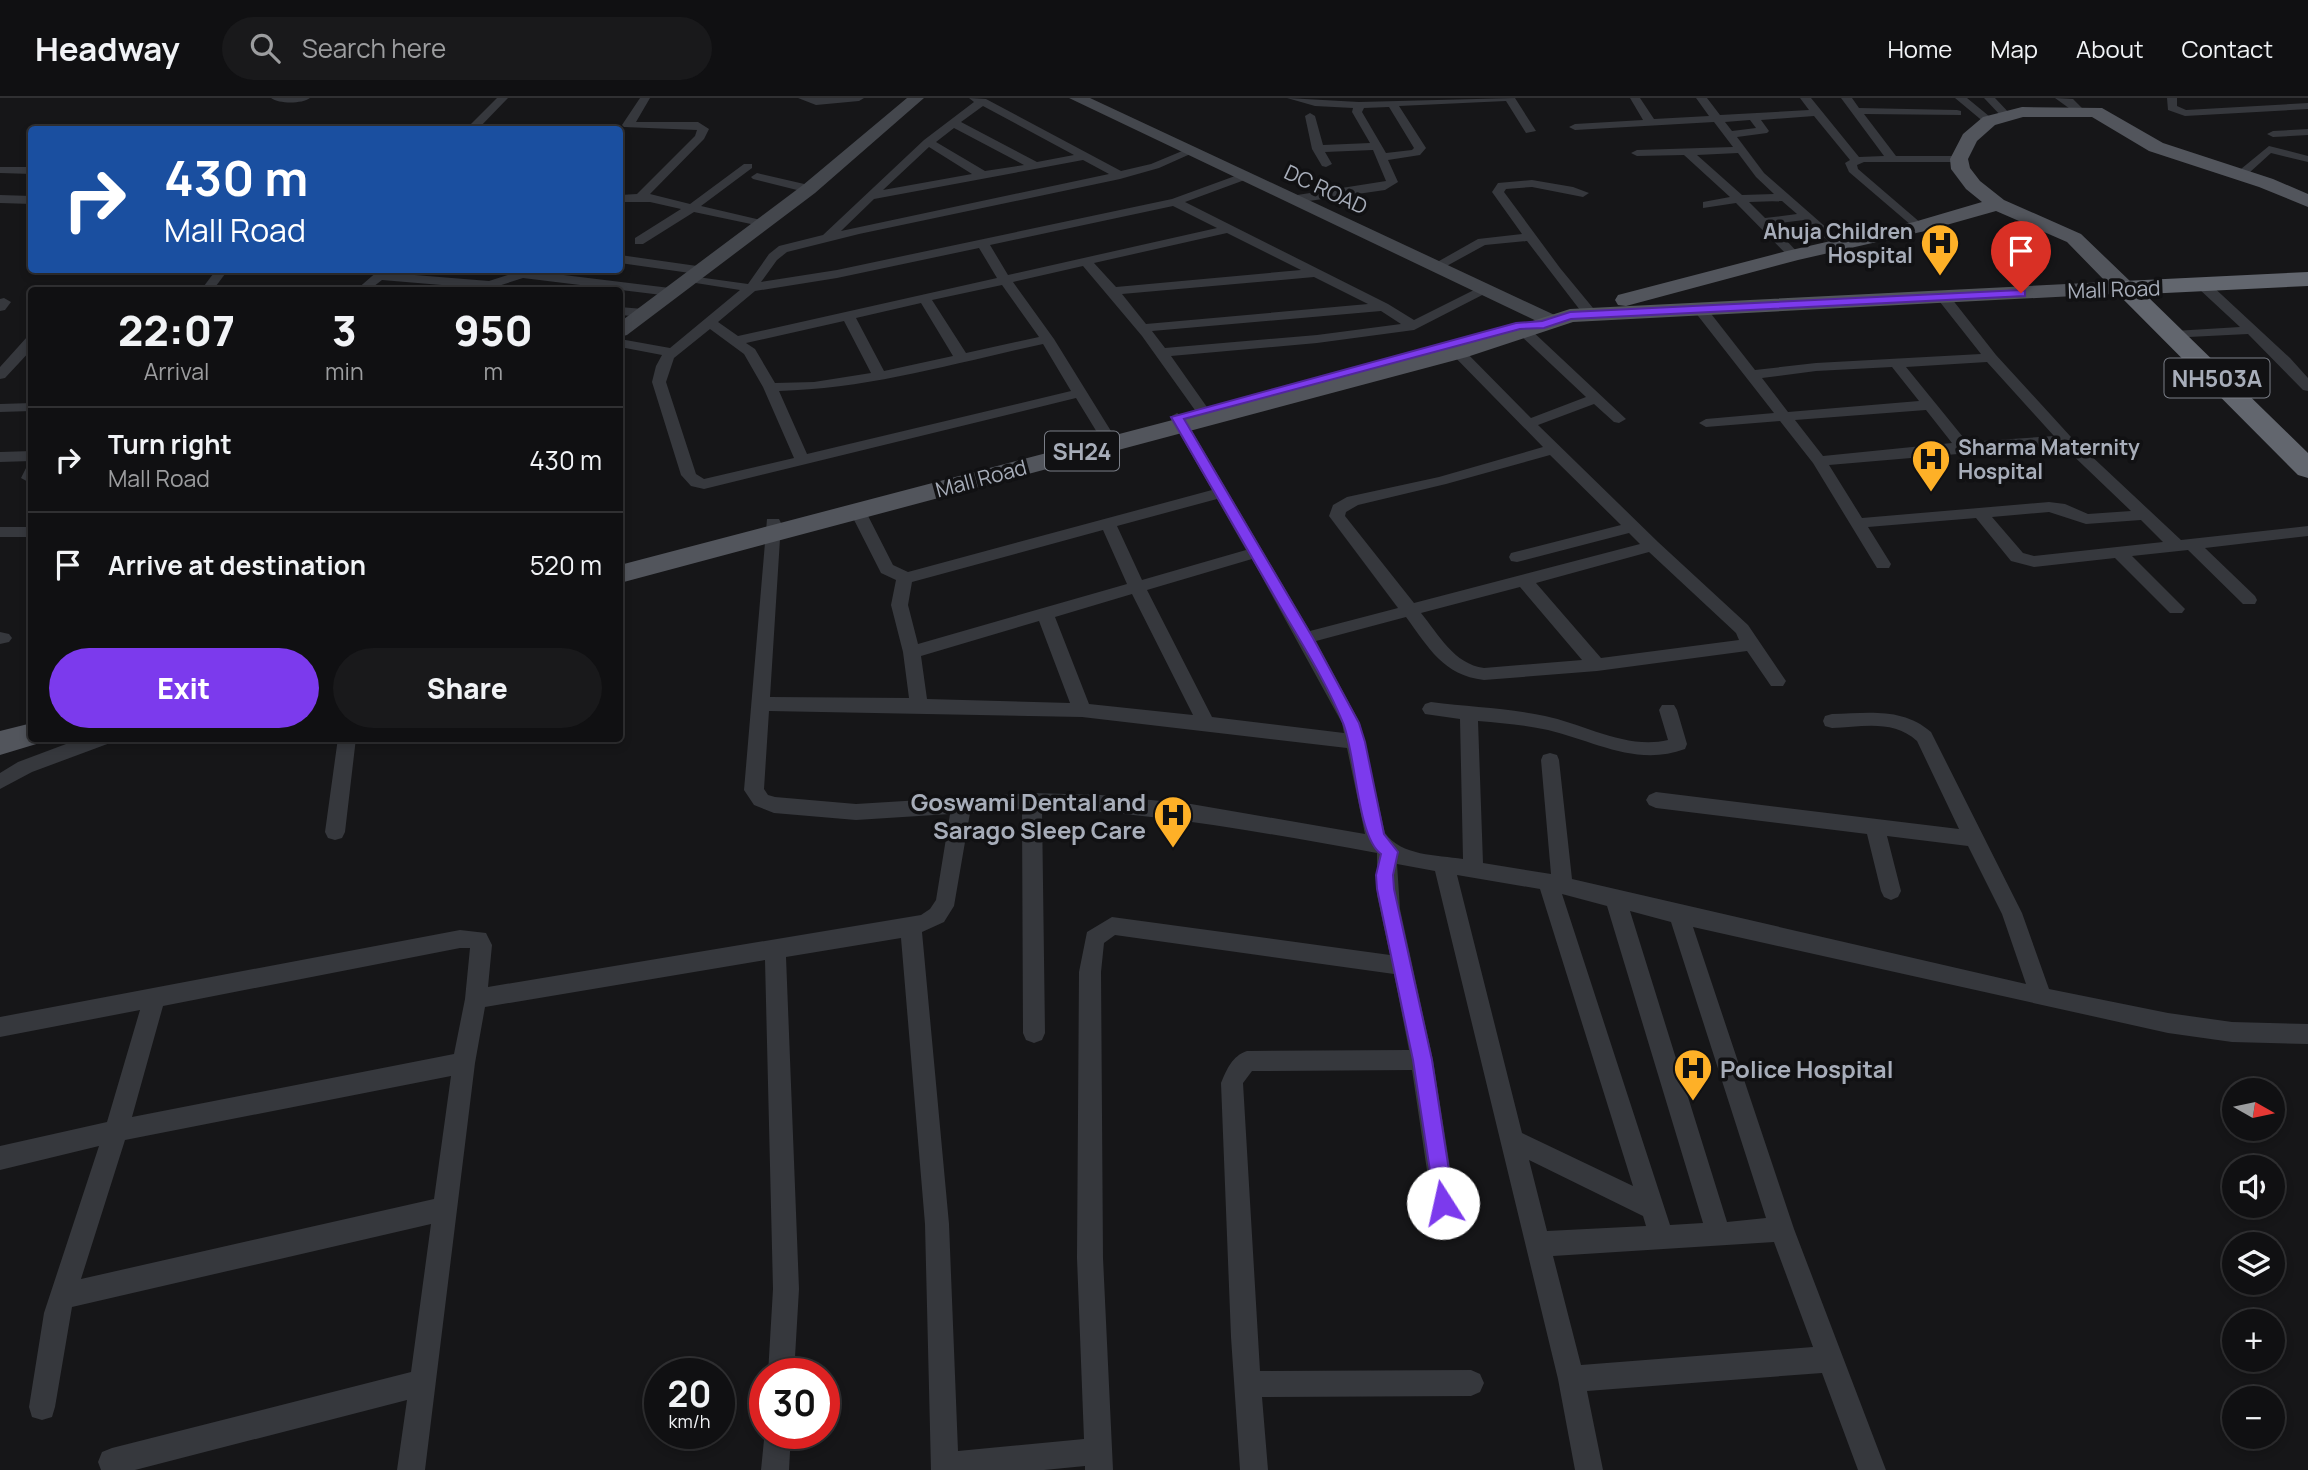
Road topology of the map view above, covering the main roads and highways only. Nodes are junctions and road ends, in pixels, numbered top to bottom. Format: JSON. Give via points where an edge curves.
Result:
{"nodes":[{"id":1,"x":2091,"y":107,"type":"edge"},
{"id":2,"x":2133,"y":133,"type":"junction"},
{"id":3,"x":2308,"y":194,"type":"edge"},
{"id":4,"x":2308,"y":201,"type":"edge"},
{"id":5,"x":1997,"y":204,"type":"junction"},
{"id":6,"x":2308,"y":279,"type":"edge"},
{"id":7,"x":2124,"y":288,"type":"junction"},
{"id":8,"x":1556,"y":321,"type":"junction"},
{"id":9,"x":1455,"y":348,"type":"junction"},
{"id":10,"x":1179,"y":421,"type":"junction"},
{"id":11,"x":1109,"y":439,"type":"junction"},
{"id":12,"x":2308,"y":469,"type":"edge"},
{"id":13,"x":773,"y":528,"type":"junction"},
{"id":14,"x":623,"y":564,"type":"edge"},
{"id":15,"x":623,"y":573,"type":"edge"},
{"id":16,"x":28,"y":723,"type":"edge"},
{"id":17,"x":0,"y":731,"type":"edge"},
{"id":18,"x":28,"y":735,"type":"edge"},
{"id":19,"x":0,"y":743,"type":"edge"}],
"edges":[{"from":1,"to":2,"type":"main road"},
{"from":1,"to":5,"type":"main road","via":[[1998,118],[1969,138],[1959,159],[1961,169]]},
{"from":2,"to":3,"type":"main road"},
{"from":2,"to":4,"type":"main road","via":[[2179,156]]},
{"from":5,"to":7,"type":"main road","via":[[2065,233]]},
{"from":5,"to":8,"type":"main road","via":[[1917,228],[1794,254]]},
{"from":6,"to":7,"type":"highway","name":"Mall Road"},
{"from":7,"to":8,"type":"main road","name":"Mall Road","number":"SH24","via":[[1700,309]]},
{"from":7,"to":12,"type":"highway","number":"NH503A"},
{"from":8,"to":9,"type":"main road","name":"Mall Road","number":"SH24"},
{"from":9,"to":10,"type":"main road","name":"Mall Road","number":"SH24"},
{"from":9,"to":10,"type":"main road","name":"Mall Road","number":"SH24","via":[[1202,410]]},
{"from":10,"to":11,"type":"main road","name":"Mall Road","number":"SH24"},
{"from":11,"to":13,"type":"main road","name":"Mall Road","number":"SH24"},
{"from":11,"to":13,"type":"main road","name":"Mall Road","number":"SH24","via":[[857,510]]},
{"from":13,"to":14,"type":"main road","name":"Mall Road","number":"SH24"},
{"from":13,"to":15,"type":"main road","name":"Mall Road","number":"SH24"},
{"from":16,"to":17,"type":"main road"},
{"from":18,"to":19,"type":"main road"}]}
